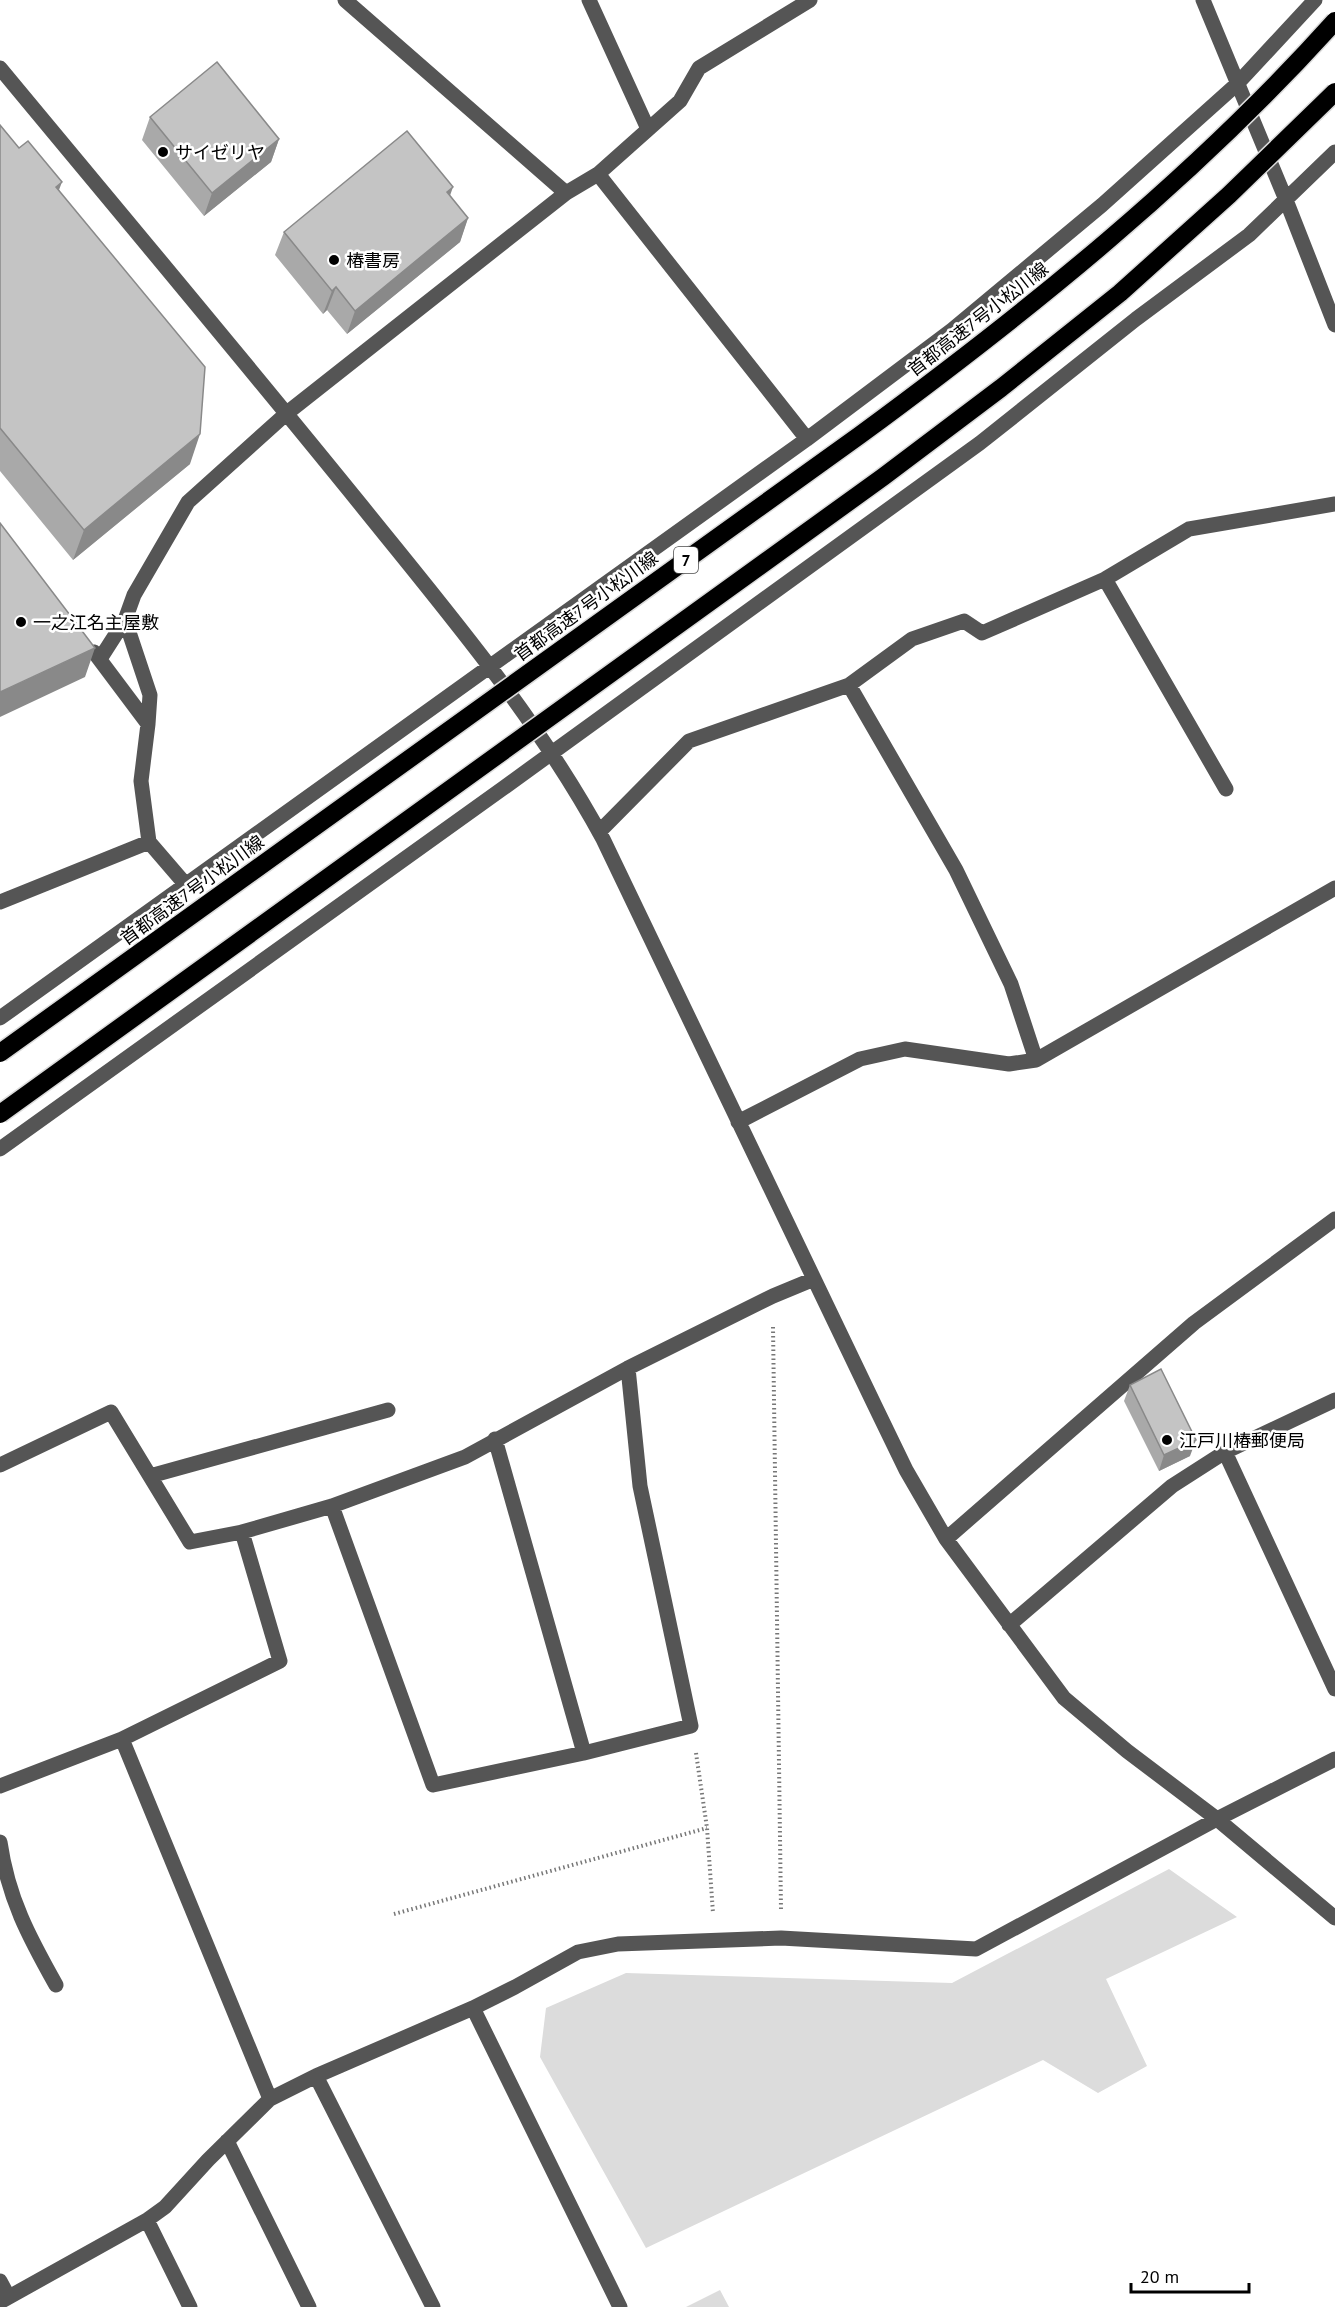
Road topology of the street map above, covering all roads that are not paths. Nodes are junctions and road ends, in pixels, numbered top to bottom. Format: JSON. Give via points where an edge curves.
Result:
{"nodes":[{"id":1,"x":345,"y":0,"type":"edge"},
{"id":2,"x":588,"y":0,"type":"edge"},
{"id":3,"x":810,"y":0,"type":"edge"},
{"id":4,"x":1203,"y":0,"type":"edge"},
{"id":5,"x":1315,"y":0,"type":"edge"},
{"id":6,"x":1335,"y":21,"type":"edge"},
{"id":7,"x":0,"y":68,"type":"edge"},
{"id":8,"x":1237,"y":84,"type":"junction"},
{"id":9,"x":1335,"y":92,"type":"edge"},
{"id":10,"x":648,"y":129,"type":"junction"},
{"id":11,"x":1335,"y":152,"type":"edge"},
{"id":12,"x":598,"y":174,"type":"junction"},
{"id":13,"x":566,"y":193,"type":"junction"},
{"id":14,"x":1286,"y":200,"type":"junction"},
{"id":15,"x":1335,"y":325,"type":"edge"},
{"id":16,"x":287,"y":413,"type":"junction"},
{"id":17,"x":807,"y":439,"type":"junction"},
{"id":18,"x":1335,"y":504,"type":"edge"},
{"id":19,"x":1105,"y":579,"type":"junction"},
{"id":20,"x":125,"y":621,"type":"junction"},
{"id":21,"x":86,"y":644,"type":"edge"},
{"id":22,"x":100,"y":659,"type":"junction"},
{"id":23,"x":491,"y":666,"type":"junction"},
{"id":24,"x":849,"y":686,"type":"junction"},
{"id":25,"x":148,"y":724,"type":"junction"},
{"id":26,"x":551,"y":754,"type":"junction"},
{"id":27,"x":1226,"y":789,"type":"dead end"},
{"id":28,"x":599,"y":832,"type":"junction"},
{"id":29,"x":149,"y":842,"type":"junction"},
{"id":30,"x":186,"y":885,"type":"junction"},
{"id":31,"x":1335,"y":888,"type":"edge"},
{"id":32,"x":0,"y":902,"type":"edge"},
{"id":33,"x":0,"y":1018,"type":"edge"},
{"id":34,"x":0,"y":1053,"type":"edge"},
{"id":35,"x":1036,"y":1060,"type":"junction"},
{"id":36,"x":0,"y":1114,"type":"edge"},
{"id":37,"x":738,"y":1122,"type":"junction"},
{"id":38,"x":0,"y":1149,"type":"edge"},
{"id":39,"x":1335,"y":1219,"type":"edge"},
{"id":40,"x":814,"y":1280,"type":"junction"},
{"id":41,"x":628,"y":1368,"type":"junction"},
{"id":42,"x":1335,"y":1400,"type":"edge"},
{"id":43,"x":388,"y":1410,"type":"dead end"},
{"id":44,"x":495,"y":1439,"type":"junction"},
{"id":45,"x":1225,"y":1452,"type":"junction"},
{"id":46,"x":0,"y":1465,"type":"edge"},
{"id":47,"x":150,"y":1476,"type":"junction"},
{"id":48,"x":332,"y":1506,"type":"junction"},
{"id":49,"x":242,"y":1532,"type":"junction"},
{"id":50,"x":946,"y":1539,"type":"junction"},
{"id":51,"x":1009,"y":1626,"type":"junction"},
{"id":52,"x":1335,"y":1689,"type":"edge"},
{"id":53,"x":122,"y":1739,"type":"junction"},
{"id":54,"x":584,"y":1753,"type":"junction"},
{"id":55,"x":1335,"y":1759,"type":"edge"},
{"id":56,"x":0,"y":1786,"type":"edge"},
{"id":57,"x":1216,"y":1819,"type":"junction"},
{"id":58,"x":0,"y":1842,"type":"edge"},
{"id":59,"x":2,"y":1868,"type":"edge"},
{"id":60,"x":1335,"y":1918,"type":"edge"},
{"id":61,"x":56,"y":1985,"type":"dead end"},
{"id":62,"x":473,"y":2008,"type":"junction"},
{"id":63,"x":316,"y":2076,"type":"junction"},
{"id":64,"x":270,"y":2099,"type":"junction"},
{"id":65,"x":227,"y":2141,"type":"junction"},
{"id":66,"x":147,"y":2220,"type":"junction"},
{"id":67,"x":0,"y":2281,"type":"edge"},
{"id":68,"x":4,"y":2299,"type":"edge"},
{"id":69,"x":190,"y":2307,"type":"edge"},
{"id":70,"x":309,"y":2307,"type":"edge"},
{"id":71,"x":433,"y":2307,"type":"edge"},
{"id":72,"x":620,"y":2307,"type":"edge"}],
"edges":[{"from":1,"to":13,"type":"street"},
{"from":2,"to":10,"type":"street"},
{"from":3,"to":10,"type":"street","via":[[699,68],[680,101]]},
{"from":4,"to":8,"type":"street"},
{"from":5,"to":8,"type":"street"},
{"from":6,"to":34,"type":"highway","name":"首都高速7号小松川線","number":"7","bridge":true,"via":[[1195,164],[1088,259],[968,356]]},
{"from":7,"to":16,"type":"street"},
{"from":8,"to":14,"type":"street"},
{"from":8,"to":17,"type":"street","via":[[1102,205],[960,322]]},
{"from":9,"to":36,"type":"highway","bridge":true,"via":[[1120,293],[1002,388]]},
{"from":10,"to":12,"type":"street"},
{"from":11,"to":14,"type":"street"},
{"from":12,"to":13,"type":"street"},
{"from":12,"to":17,"type":"street"},
{"from":13,"to":16,"type":"street"},
{"from":14,"to":15,"type":"street"},
{"from":14,"to":26,"type":"street","via":[[1249,234],[980,443]]},
{"from":16,"to":20,"type":"street","via":[[188,502],[134,594]]},
{"from":16,"to":23,"type":"street"},
{"from":17,"to":23,"type":"street"},
{"from":18,"to":19,"type":"street","via":[[1190,529]]},
{"from":19,"to":24,"type":"street","via":[[982,633],[964,621],[912,639]]},
{"from":19,"to":27,"type":"street"},
{"from":20,"to":22,"type":"street"},
{"from":20,"to":25,"type":"street","via":[[150,695]]},
{"from":21,"to":22,"type":"street"},
{"from":22,"to":25,"type":"street"},
{"from":23,"to":26,"type":"street"},
{"from":23,"to":30,"type":"street"},
{"from":24,"to":28,"type":"street","via":[[689,741]]},
{"from":24,"to":35,"type":"street","via":[[956,870],[1011,984]]},
{"from":25,"to":29,"type":"street","via":[[141,782]]},
{"from":26,"to":28,"type":"street"},
{"from":26,"to":38,"type":"street"},
{"from":28,"to":37,"type":"street"},
{"from":29,"to":30,"type":"street"},
{"from":29,"to":32,"type":"street"},
{"from":30,"to":33,"type":"street"},
{"from":31,"to":35,"type":"street"},
{"from":35,"to":37,"type":"street","via":[[1009,1064],[905,1049],[860,1059]]},
{"from":37,"to":40,"type":"street"},
{"from":39,"to":50,"type":"street","via":[[1194,1323]]},
{"from":40,"to":41,"type":"street","via":[[773,1296]]},
{"from":40,"to":50,"type":"street","via":[[906,1470]]},
{"from":41,"to":44,"type":"street"},
{"from":41,"to":54,"type":"street","via":[[640,1486],[691,1726]]},
{"from":42,"to":45,"type":"street"},
{"from":43,"to":47,"type":"street"},
{"from":44,"to":48,"type":"street","via":[[465,1457]]},
{"from":44,"to":54,"type":"street"},
{"from":45,"to":51,"type":"street","via":[[1172,1486]]},
{"from":45,"to":52,"type":"street"},
{"from":46,"to":47,"type":"street","via":[[111,1412]]},
{"from":47,"to":49,"type":"street","via":[[189,1542]]},
{"from":48,"to":49,"type":"street"},
{"from":48,"to":54,"type":"street","via":[[433,1785]]},
{"from":49,"to":53,"type":"street","via":[[280,1661]]},
{"from":50,"to":51,"type":"street"},
{"from":51,"to":57,"type":"street","via":[[1064,1698]]},
{"from":53,"to":56,"type":"street"},
{"from":53,"to":64,"type":"street"},
{"from":55,"to":57,"type":"street"},
{"from":57,"to":60,"type":"street"},
{"from":57,"to":62,"type":"street","via":[[976,1949],[781,1938],[618,1944],[578,1952]]},
{"from":58,"to":59,"type":"street"},
{"from":59,"to":61,"type":"street","via":[[22,1924]]},
{"from":62,"to":63,"type":"street"},
{"from":62,"to":72,"type":"street"},
{"from":63,"to":64,"type":"street"},
{"from":63,"to":71,"type":"street"},
{"from":64,"to":65,"type":"street"},
{"from":65,"to":66,"type":"street","via":[[165,2207]]},
{"from":65,"to":70,"type":"street"},
{"from":66,"to":68,"type":"street"},
{"from":66,"to":69,"type":"street"},
{"from":67,"to":68,"type":"street"}]}
